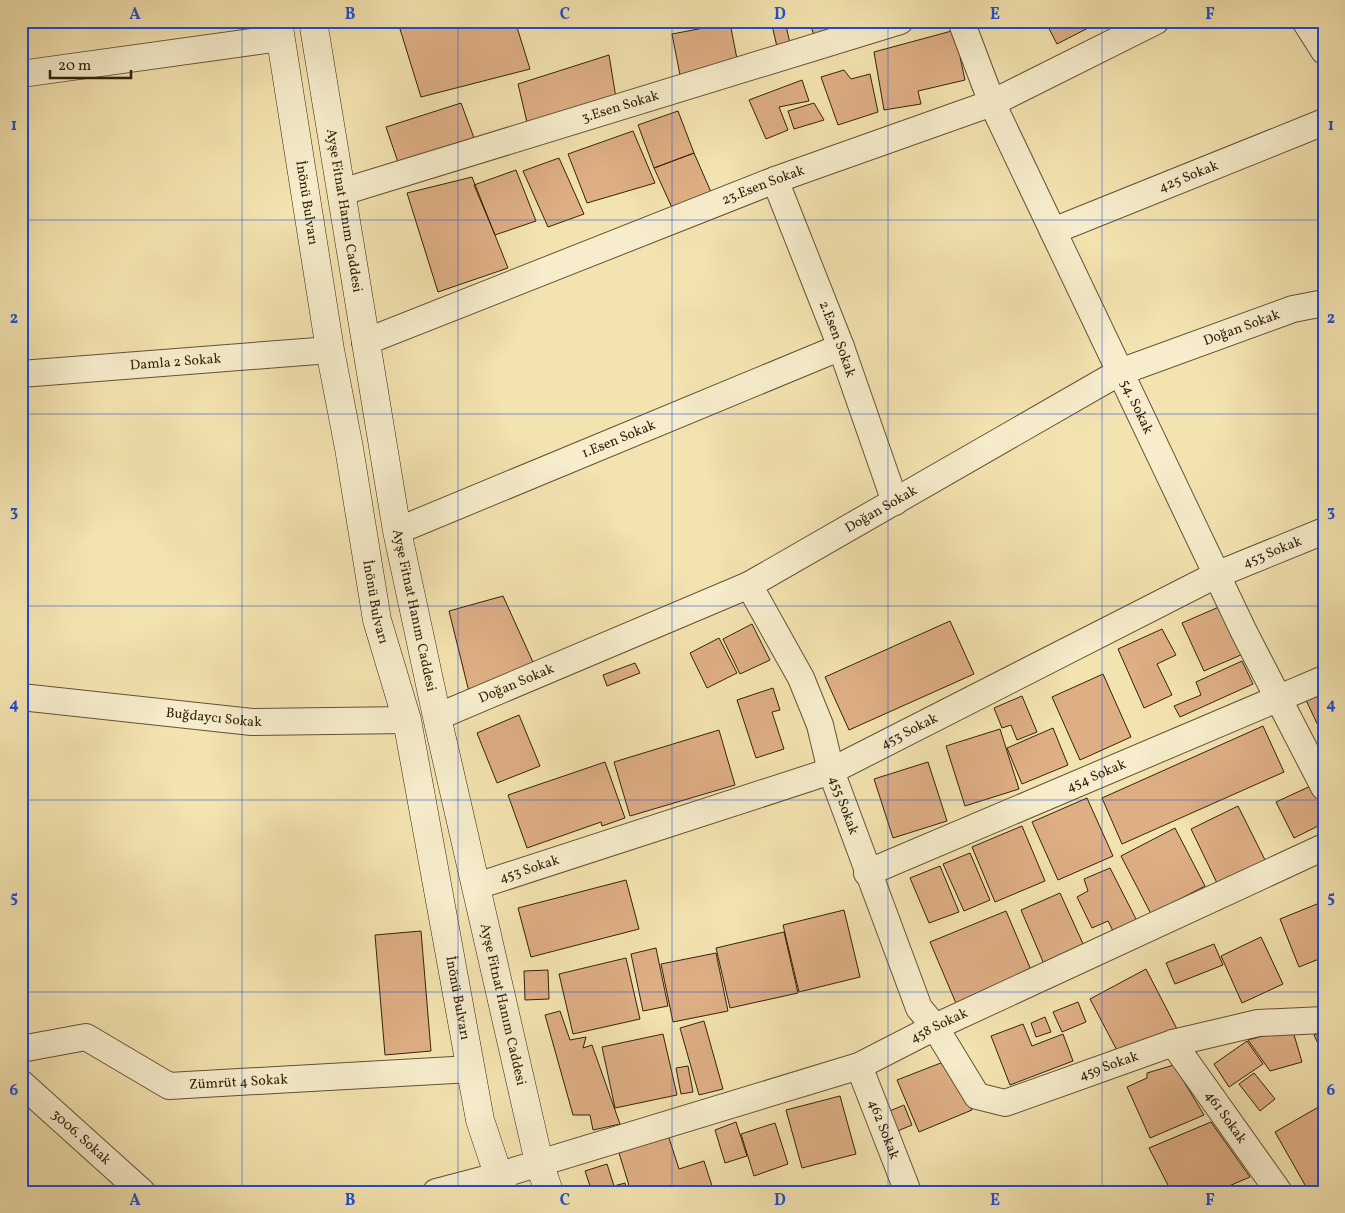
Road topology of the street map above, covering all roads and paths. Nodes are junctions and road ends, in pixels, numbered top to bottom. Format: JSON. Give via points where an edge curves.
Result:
{"nodes":[{"id":1,"x":900,"y":21,"type":"edge"},
{"id":2,"x":961,"y":21,"type":"edge"},
{"id":3,"x":1156,"y":21,"type":"edge"},
{"id":4,"x":1305,"y":21,"type":"edge"},
{"id":5,"x":316,"y":22,"type":"edge"},
{"id":6,"x":279,"y":30,"type":"edge"},
{"id":7,"x":1324,"y":51,"type":"edge"},
{"id":8,"x":21,"y":74,"type":"edge"},
{"id":9,"x":992,"y":103,"type":"junction"},
{"id":10,"x":1324,"y":122,"type":"edge"},
{"id":11,"x":775,"y":180,"type":"junction"},
{"id":12,"x":342,"y":192,"type":"junction"},
{"id":13,"x":1053,"y":231,"type":"junction"},
{"id":14,"x":1324,"y":303,"type":"edge"},
{"id":15,"x":365,"y":342,"type":"junction"},
{"id":16,"x":841,"y":347,"type":"junction"},
{"id":17,"x":330,"y":350,"type":"junction"},
{"id":18,"x":1120,"y":372,"type":"junction"},
{"id":19,"x":21,"y":374,"type":"edge"},
{"id":20,"x":895,"y":502,"type":"junction"},
{"id":21,"x":397,"y":530,"type":"junction"},
{"id":22,"x":1324,"y":531,"type":"edge"},
{"id":23,"x":1216,"y":575,"type":"junction"},
{"id":24,"x":749,"y":585,"type":"junction"},
{"id":25,"x":1324,"y":679,"type":"edge"},
{"id":26,"x":21,"y":697,"type":"edge"},
{"id":27,"x":1280,"y":699,"type":"junction"},
{"id":28,"x":437,"y":717,"type":"junction"},
{"id":29,"x":406,"y":720,"type":"junction"},
{"id":30,"x":831,"y":770,"type":"junction"},
{"id":31,"x":1324,"y":787,"type":"edge"},
{"id":32,"x":1324,"y":847,"type":"edge"},
{"id":33,"x":867,"y":873,"type":"junction"},
{"id":34,"x":477,"y":886,"type":"junction"},
{"id":35,"x":1324,"y":1020,"type":"edge"},
{"id":36,"x":935,"y":1027,"type":"junction"},
{"id":37,"x":1173,"y":1044,"type":"junction"},
{"id":38,"x":21,"y":1049,"type":"edge"},
{"id":39,"x":859,"y":1066,"type":"junction"},
{"id":40,"x":471,"y":1069,"type":"junction"},
{"id":41,"x":21,"y":1083,"type":"edge"},
{"id":42,"x":539,"y":1162,"type":"junction"},
{"id":43,"x":500,"y":1184,"type":"edge"},
{"id":44,"x":142,"y":1192,"type":"edge"},
{"id":45,"x":436,"y":1192,"type":"edge"},
{"id":46,"x":549,"y":1192,"type":"edge"},
{"id":47,"x":908,"y":1192,"type":"edge"},
{"id":48,"x":1279,"y":1192,"type":"edge"}],
"edges":[{"from":1,"to":12,"type":"street","name":"3.Esen Sokak"},
{"from":2,"to":9,"type":"street","name":"54. Sokak"},
{"from":3,"to":9,"type":"street","name":"23.Esen Sokak"},
{"from":4,"to":7,"type":"street"},
{"from":5,"to":12,"type":"main road","name":"Ayşe Fitnat Hanım Caddesi"},
{"from":6,"to":8,"type":"street"},
{"from":6,"to":17,"type":"main road","name":"İnönü Bulvarı"},
{"from":9,"to":11,"type":"street","name":"23.Esen Sokak"},
{"from":9,"to":13,"type":"street","name":"54. Sokak"},
{"from":10,"to":13,"type":"street","name":"425 Sokak"},
{"from":11,"to":15,"type":"street","name":"23.Esen Sokak"},
{"from":11,"to":16,"type":"street","name":"2.Esen Sokak"},
{"from":12,"to":15,"type":"main road","name":"Ayşe Fitnat Hanım Caddesi"},
{"from":13,"to":18,"type":"street","name":"54. Sokak"},
{"from":14,"to":18,"type":"street","name":"Doğan Sokak","via":[[1293,310]]},
{"from":15,"to":21,"type":"main road","name":"Ayşe Fitnat Hanım Caddesi"},
{"from":16,"to":20,"type":"street","name":"2.Esen Sokak"},
{"from":16,"to":21,"type":"street","name":"1.Esen Sokak"},
{"from":17,"to":19,"type":"street","name":"Damla 2 Sokak"},
{"from":17,"to":29,"type":"main road","name":"İnönü Bulvarı","via":[[377,620]]},
{"from":18,"to":20,"type":"street","name":"Doğan Sokak"},
{"from":18,"to":23,"type":"street","name":"54. Sokak"},
{"from":20,"to":24,"type":"street","name":"Doğan Sokak"},
{"from":21,"to":28,"type":"main road","name":"Ayşe Fitnat Hanım Caddesi"},
{"from":22,"to":23,"type":"street","name":"453 Sokak"},
{"from":23,"to":27,"type":"street","name":"54. Sokak"},
{"from":23,"to":30,"type":"street","name":"453 Sokak"},
{"from":24,"to":28,"type":"street","name":"Doğan Sokak"},
{"from":24,"to":30,"type":"street","name":"455 Sokak","via":[[801,678],[820,725]]},
{"from":25,"to":27,"type":"street","name":"454 Sokak"},
{"from":26,"to":29,"type":"street","name":"Buğdaycı Sokak","via":[[252,722]]},
{"from":27,"to":31,"type":"street","name":"54. Sokak"},
{"from":27,"to":33,"type":"street","name":"454 Sokak"},
{"from":28,"to":34,"type":"main road","name":"Ayşe Fitnat Hanım Caddesi"},
{"from":29,"to":40,"type":"main road","name":"İnönü Bulvarı"},
{"from":30,"to":33,"type":"street","name":"455 Sokak"},
{"from":30,"to":34,"type":"street","name":"453 Sokak"},
{"from":32,"to":36,"type":"street","name":"458 Sokak"},
{"from":33,"to":36,"type":"street","name":"455 Sokak","via":[[919,1008]]},
{"from":34,"to":42,"type":"main road","name":"Ayşe Fitnat Hanım Caddesi"},
{"from":35,"to":37,"type":"street","name":"459 Sokak","via":[[1258,1023]]},
{"from":36,"to":37,"type":"street","name":"459 Sokak","via":[[978,1096],[1005,1102]]},
{"from":36,"to":39,"type":"street","name":"458 Sokak"},
{"from":37,"to":48,"type":"street","name":"461 Sokak"},
{"from":38,"to":40,"type":"street","name":"Zümrüt 4 Sokak","via":[[86,1037],[169,1086]]},
{"from":39,"to":42,"type":"street","name":"458 Sokak"},
{"from":39,"to":47,"type":"street","name":"462 Sokak"},
{"from":40,"to":43,"type":"main road","name":"İnönü Bulvarı","via":[[480,1120]]},
{"from":41,"to":44,"type":"street","name":"3006. Sokak"},
{"from":42,"to":43,"type":"street","name":"458 Sokak"},
{"from":42,"to":46,"type":"main road","name":"Ayşe Fitnat Hanım Caddesi"},
{"from":43,"to":45,"type":"street"}]}
